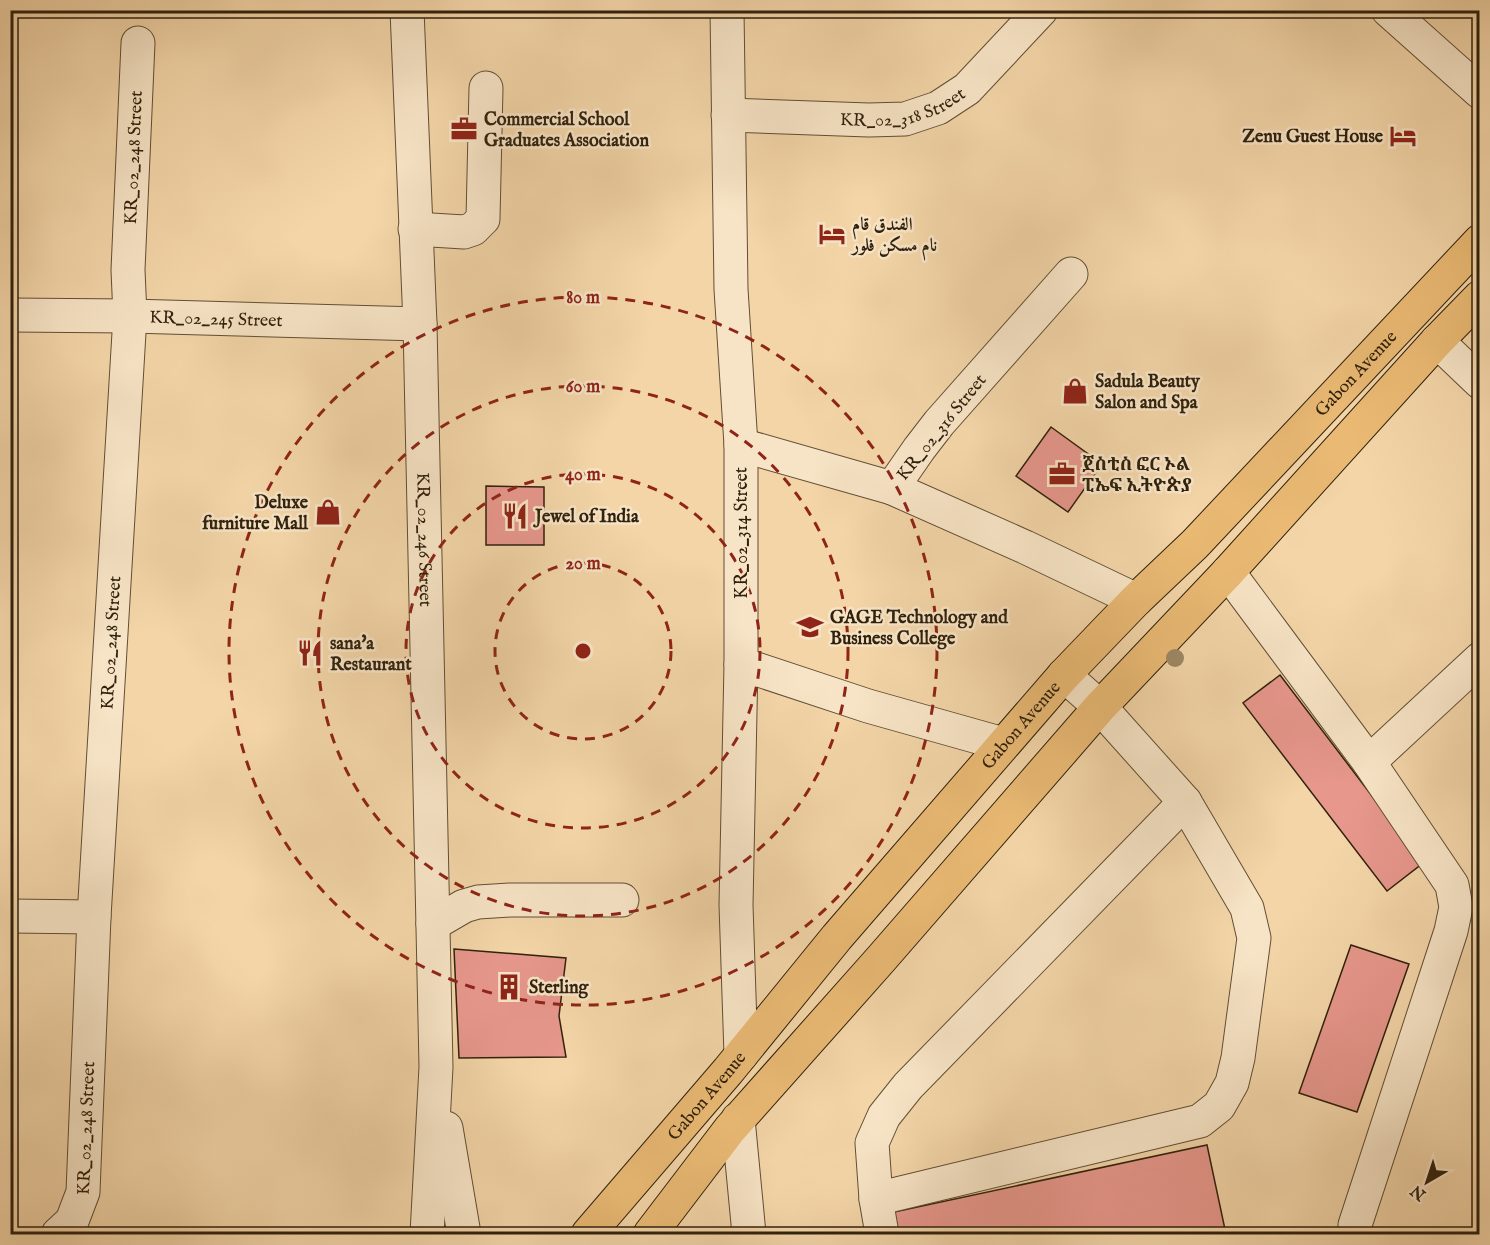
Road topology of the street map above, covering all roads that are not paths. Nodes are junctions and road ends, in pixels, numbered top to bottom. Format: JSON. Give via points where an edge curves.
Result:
{"nodes":[{"id":1,"x":407,"y":10,"type":"edge"},
{"id":2,"x":1041,"y":10,"type":"edge"},
{"id":3,"x":1388,"y":10,"type":"edge"},
{"id":4,"x":728,"y":12,"type":"edge"},
{"id":5,"x":138,"y":43,"type":"dead end"},
{"id":6,"x":486,"y":88,"type":"dead end"},
{"id":7,"x":1479,"y":92,"type":"edge"},
{"id":8,"x":728,"y":115,"type":"junction"},
{"id":9,"x":415,"y":229,"type":"junction"},
{"id":10,"x":1479,"y":241,"type":"edge"},
{"id":11,"x":1071,"y":274,"type":"dead end"},
{"id":12,"x":1479,"y":297,"type":"edge"},
{"id":13,"x":10,"y":315,"type":"edge"},
{"id":14,"x":130,"y":316,"type":"junction"},
{"id":15,"x":420,"y":324,"type":"junction"},
{"id":16,"x":1437,"y":341,"type":"junction"},
{"id":17,"x":1479,"y":382,"type":"edge"},
{"id":18,"x":741,"y":445,"type":"junction"},
{"id":19,"x":892,"y":488,"type":"junction"},
{"id":20,"x":1228,"y":572,"type":"junction"},
{"id":21,"x":1136,"y":600,"type":"junction"},
{"id":22,"x":1479,"y":659,"type":"edge"},
{"id":23,"x":741,"y":664,"type":"junction"},
{"id":24,"x":1064,"y":675,"type":"junction"},
{"id":25,"x":1100,"y":707,"type":"junction"},
{"id":26,"x":1003,"y":744,"type":"junction"},
{"id":27,"x":1369,"y":762,"type":"junction"},
{"id":28,"x":1185,"y":802,"type":"junction"},
{"id":29,"x":622,"y":900,"type":"dead end"},
{"id":30,"x":10,"y":916,"type":"edge"},
{"id":31,"x":94,"y":916,"type":"junction"},
{"id":32,"x":433,"y":924,"type":"junction"},
{"id":33,"x":741,"y":1055,"type":"junction"},
{"id":34,"x":436,"y":1067,"type":"junction"},
{"id":35,"x":738,"y":1119,"type":"junction"},
{"id":36,"x":876,"y":1199,"type":"junction"},
{"id":37,"x":1355,"y":1225,"type":"dead end"},
{"id":38,"x":58,"y":1234,"type":"edge"},
{"id":39,"x":427,"y":1234,"type":"edge"},
{"id":40,"x":464,"y":1234,"type":"edge"},
{"id":41,"x":588,"y":1234,"type":"edge"},
{"id":42,"x":650,"y":1234,"type":"edge"},
{"id":43,"x":749,"y":1234,"type":"edge"},
{"id":44,"x":882,"y":1234,"type":"edge"}],
"edges":[{"from":1,"to":9,"type":"street","name":"KR_02_246 Street"},
{"from":2,"to":8,"type":"street","name":"KR_02_318 Street","via":[[967,89],[938,108],[904,119]]},
{"from":3,"to":7,"type":"street"},
{"from":4,"to":8,"type":"street","name":"KR_02_314 Street"},
{"from":5,"to":14,"type":"street","name":"KR_02_248 Street","via":[[128,270]]},
{"from":6,"to":9,"type":"street","via":[[483,219],[464,232]]},
{"from":8,"to":18,"type":"street","name":"KR_02_314 Street","via":[[731,289]]},
{"from":9,"to":15,"type":"street","name":"KR_02_246 Street"},
{"from":10,"to":21,"type":"main road","name":"Gabon Avenue","via":[[1195,543]]},
{"from":11,"to":19,"type":"street","name":"KR_02_316 Street","via":[[939,423]]},
{"from":12,"to":16,"type":"main road"},
{"from":13,"to":14,"type":"street","name":"KR_02_245 Street"},
{"from":14,"to":15,"type":"street","name":"KR_02_245 Street"},
{"from":14,"to":31,"type":"street","name":"KR_02_248 Street"},
{"from":15,"to":32,"type":"street","name":"KR_02_246 Street"},
{"from":16,"to":17,"type":"street"},
{"from":16,"to":20,"type":"main road"},
{"from":18,"to":19,"type":"street"},
{"from":18,"to":23,"type":"street","name":"KR_02_314 Street"},
{"from":19,"to":21,"type":"street","name":"KR_02_316 Street"},
{"from":20,"to":25,"type":"main road"},
{"from":20,"to":27,"type":"street"},
{"from":21,"to":24,"type":"main road","name":"Gabon Avenue"},
{"from":22,"to":27,"type":"street"},
{"from":23,"to":26,"type":"street","via":[[868,706]]},
{"from":23,"to":33,"type":"street","name":"KR_02_314 Street","via":[[736,905]]},
{"from":24,"to":25,"type":"street"},
{"from":24,"to":26,"type":"main road","name":"Gabon Avenue"},
{"from":25,"to":28,"type":"street"},
{"from":25,"to":35,"type":"main road"},
{"from":26,"to":33,"type":"main road","name":"Gabon Avenue"},
{"from":27,"to":37,"type":"street","via":[[1452,885],[1456,907]]},
{"from":28,"to":36,"type":"street","via":[[908,1086],[884,1116],[872,1143]]},
{"from":28,"to":36,"type":"street","via":[[1247,908],[1254,938],[1238,1058],[1232,1083],[1219,1106],[1200,1121]]},
{"from":29,"to":32,"type":"street","via":[[478,902]]},
{"from":30,"to":31,"type":"street"},
{"from":31,"to":38,"type":"street","name":"KR_02_248 Street","via":[[83,1192],[72,1221]]},
{"from":32,"to":34,"type":"street","name":"KR_02_246 Street"},
{"from":33,"to":41,"type":"main road","name":"Gabon Avenue"},
{"from":34,"to":39,"type":"street","name":"KR_02_246 Street"},
{"from":34,"to":40,"type":"street","name":"KR_02_246 Street"},
{"from":35,"to":42,"type":"main road"},
{"from":35,"to":43,"type":"street"},
{"from":36,"to":44,"type":"street"}]}
